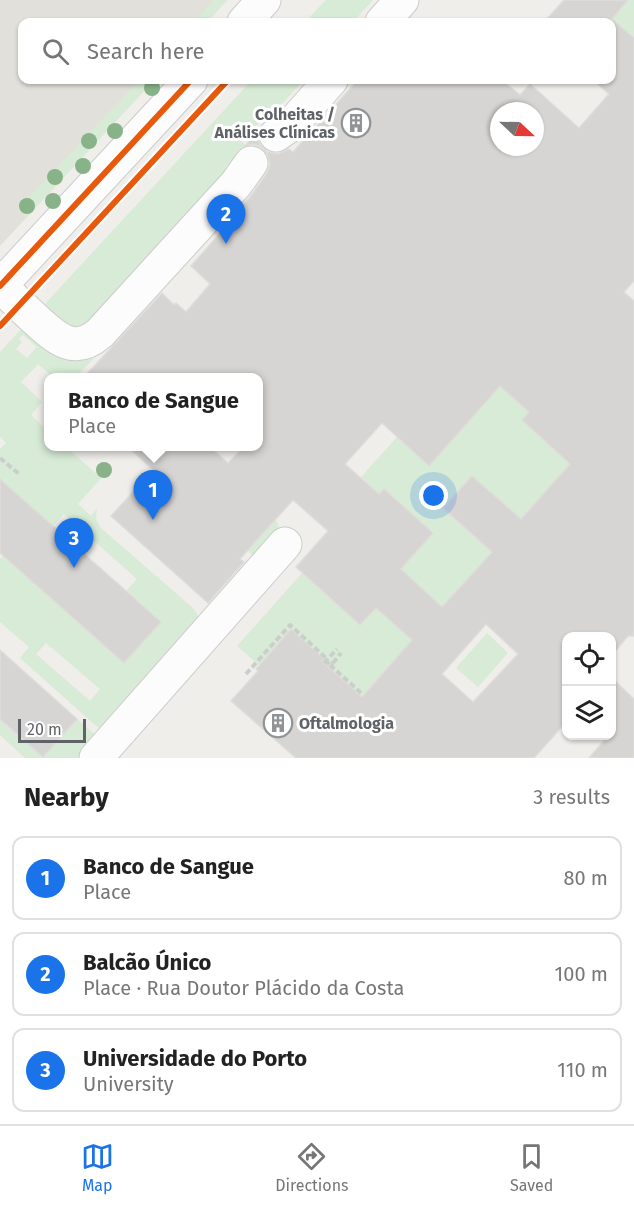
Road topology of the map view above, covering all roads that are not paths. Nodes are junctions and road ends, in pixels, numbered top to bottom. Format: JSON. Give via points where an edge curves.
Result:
{"nodes":[{"id":1,"x":264,"y":0,"type":"edge"},
{"id":2,"x":402,"y":0,"type":"edge"},
{"id":3,"x":248,"y":18,"type":"edge"},
{"id":4,"x":386,"y":18,"type":"edge"},
{"id":5,"x":187,"y":84,"type":"edge"},
{"id":6,"x":328,"y":84,"type":"edge"},
{"id":7,"x":276,"y":135,"type":"dead end"},
{"id":8,"x":251,"y":163,"type":"dead end"},
{"id":9,"x":0,"y":286,"type":"edge"},
{"id":10,"x":285,"y":544,"type":"dead end"},
{"id":11,"x":96,"y":758,"type":"edge"}],
"edges":[{"from":1,"to":3,"type":"street"},
{"from":2,"to":4,"type":"street"},
{"from":5,"to":9,"type":"street"},
{"from":6,"to":7,"type":"street","via":[[292,124]]},
{"from":8,"to":9,"type":"street","via":[[100,333],[87,342],[75,344],[57,338]]},
{"from":10,"to":11,"type":"street"}]}
